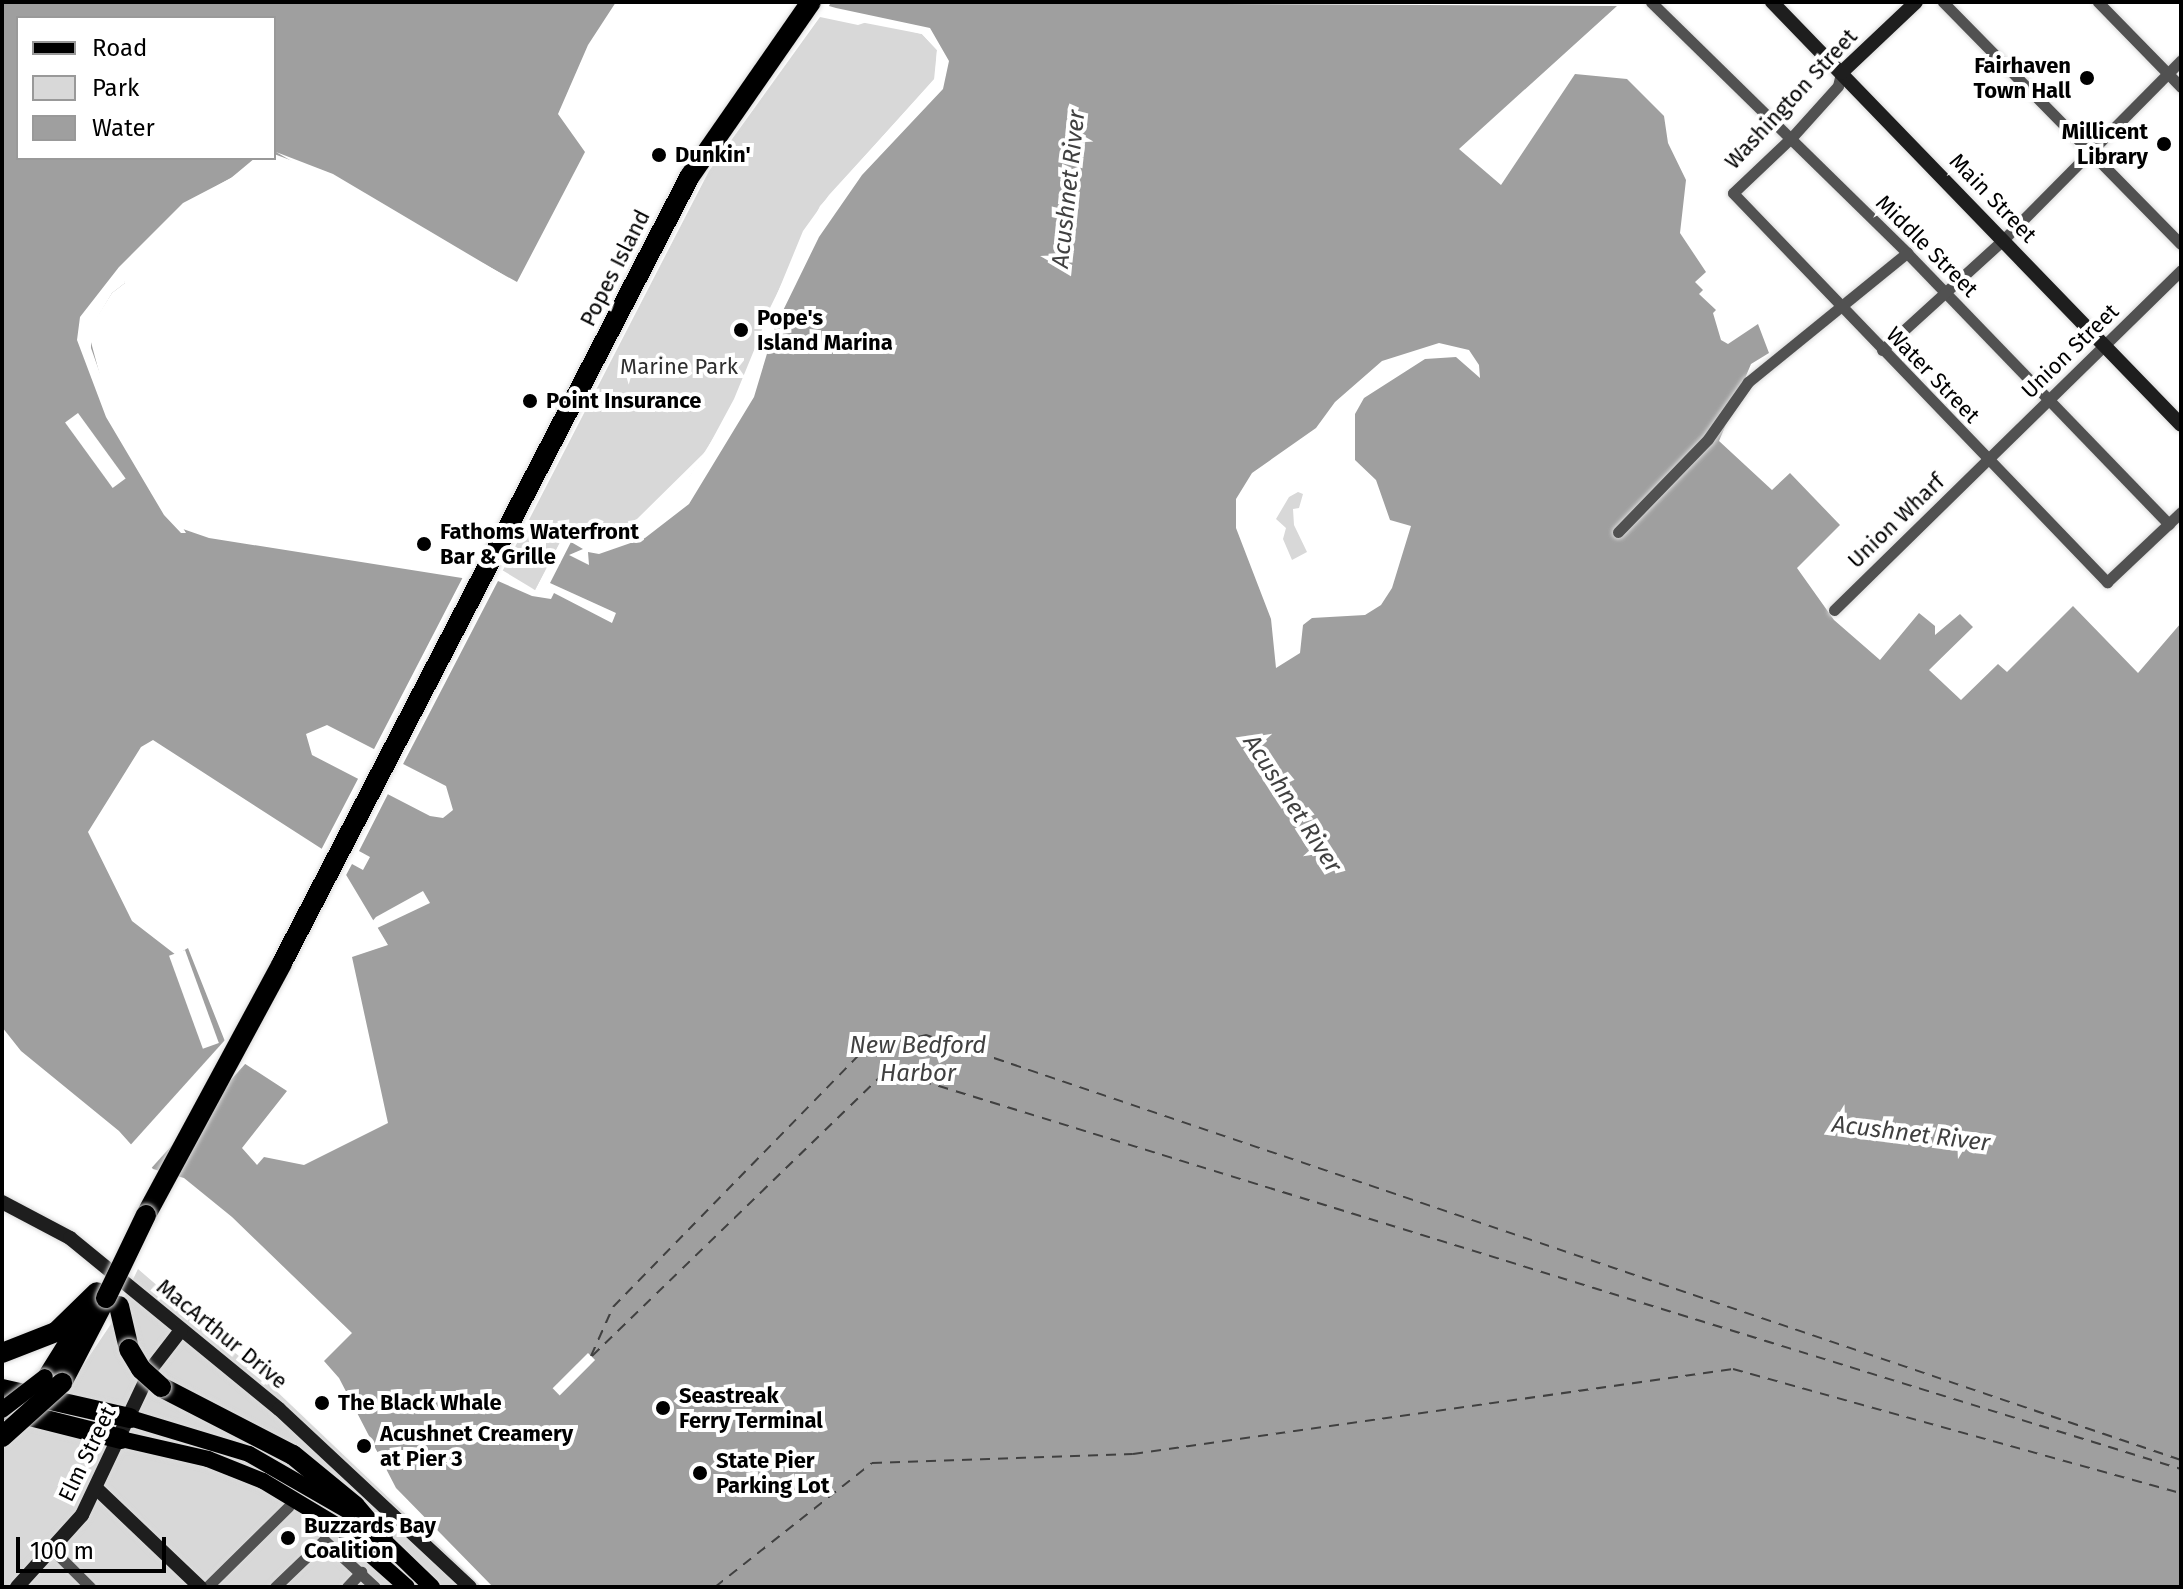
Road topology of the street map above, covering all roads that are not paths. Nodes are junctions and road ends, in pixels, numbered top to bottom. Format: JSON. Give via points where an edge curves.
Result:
{"nodes":[{"id":1,"x":811,"y":2,"type":"edge"},
{"id":2,"x":1651,"y":2,"type":"edge"},
{"id":3,"x":1772,"y":2,"type":"edge"},
{"id":4,"x":1916,"y":2,"type":"edge"},
{"id":5,"x":1943,"y":2,"type":"edge"},
{"id":6,"x":2098,"y":2,"type":"edge"},
{"id":7,"x":2181,"y":60,"type":"edge"},
{"id":8,"x":1841,"y":73,"type":"junction"},
{"id":9,"x":2168,"y":73,"type":"junction"},
{"id":10,"x":2181,"y":87,"type":"edge"},
{"id":11,"x":1792,"y":137,"type":"junction"},
{"id":12,"x":2090,"y":151,"type":"junction"},
{"id":13,"x":1733,"y":193,"type":"joint"},
{"id":14,"x":2003,"y":240,"type":"junction"},
{"id":15,"x":2181,"y":244,"type":"edge"},
{"id":16,"x":1907,"y":253,"type":"junction"},
{"id":17,"x":2181,"y":270,"type":"edge"},
{"id":18,"x":1946,"y":293,"type":"junction"},
{"id":19,"x":1839,"y":306,"type":"junction"},
{"id":20,"x":2104,"y":346,"type":"junction"},
{"id":21,"x":1882,"y":350,"type":"junction"},
{"id":22,"x":2049,"y":400,"type":"junction"},
{"id":23,"x":2181,"y":425,"type":"edge"},
{"id":24,"x":1986,"y":461,"type":"junction"},
{"id":25,"x":2181,"y":512,"type":"edge"},
{"id":26,"x":2169,"y":524,"type":"junction"},
{"id":27,"x":1618,"y":532,"type":"dead end"},
{"id":28,"x":1834,"y":610,"type":"dead end"},
{"id":29,"x":2,"y":1202,"type":"edge"},
{"id":30,"x":146,"y":1215,"type":"junction"},
{"id":31,"x":103,"y":1300,"type":"junction"},
{"id":32,"x":181,"y":1330,"type":"junction"},
{"id":33,"x":2,"y":1353,"type":"edge"},
{"id":34,"x":54,"y":1380,"type":"junction"},
{"id":35,"x":2,"y":1389,"type":"edge"},
{"id":36,"x":2,"y":1410,"type":"edge"},
{"id":37,"x":130,"y":1418,"type":"junction"},
{"id":38,"x":2,"y":1437,"type":"edge"},
{"id":39,"x":121,"y":1439,"type":"junction"},
{"id":40,"x":96,"y":1488,"type":"junction"},
{"id":41,"x":288,"y":1507,"type":"dead end"},
{"id":42,"x":383,"y":1539,"type":"junction"},
{"id":43,"x":54,"y":1551,"type":"junction"},
{"id":44,"x":361,"y":1572,"type":"junction"},
{"id":45,"x":17,"y":1587,"type":"edge"},
{"id":46,"x":90,"y":1587,"type":"edge"},
{"id":47,"x":200,"y":1587,"type":"edge"},
{"id":48,"x":207,"y":1587,"type":"edge"},
{"id":49,"x":275,"y":1587,"type":"edge"},
{"id":50,"x":347,"y":1587,"type":"edge"},
{"id":51,"x":375,"y":1587,"type":"edge"},
{"id":52,"x":407,"y":1587,"type":"edge"},
{"id":53,"x":432,"y":1587,"type":"edge"},
{"id":54,"x":470,"y":1587,"type":"edge"}],
"edges":[{"from":1,"to":30,"type":"highway","name":"Popes Island","via":[[695,168]]},
{"from":2,"to":11,"type":"street","name":"Middle Street"},
{"from":3,"to":8,"type":"street","name":"Main Street"},
{"from":4,"to":8,"type":"street","name":"Washington Street"},
{"from":5,"to":12,"type":"street"},
{"from":6,"to":9,"type":"street"},
{"from":7,"to":9,"type":"street"},
{"from":8,"to":11,"type":"street","name":"Washington Street","via":[[1838,86]]},
{"from":8,"to":14,"type":"street","name":"Main Street"},
{"from":9,"to":10,"type":"street"},
{"from":9,"to":12,"type":"street"},
{"from":11,"to":13,"type":"street","name":"Washington Street"},
{"from":11,"to":16,"type":"street","name":"Middle Street"},
{"from":12,"to":14,"type":"street"},
{"from":12,"to":15,"type":"street"},
{"from":13,"to":19,"type":"street","name":"Water Street"},
{"from":14,"to":18,"type":"street"},
{"from":14,"to":20,"type":"street","name":"Main Street"},
{"from":16,"to":18,"type":"street","name":"Middle Street"},
{"from":16,"to":19,"type":"street","via":[[1870,288]]},
{"from":17,"to":20,"type":"street","name":"Union Street"},
{"from":18,"to":21,"type":"street"},
{"from":18,"to":22,"type":"street","name":"Middle Street"},
{"from":19,"to":21,"type":"street","name":"Water Street"},
{"from":19,"to":27,"type":"street","via":[[1748,382],[1708,439]]},
{"from":20,"to":22,"type":"street","name":"Union Street"},
{"from":20,"to":23,"type":"street","name":"Main Street"},
{"from":21,"to":24,"type":"street","name":"Water Street"},
{"from":22,"to":24,"type":"street","name":"Union Street"},
{"from":22,"to":26,"type":"street","name":"Middle Street"},
{"from":24,"to":26,"type":"street","name":"Water Street","via":[[2107,582]]},
{"from":24,"to":28,"type":"street","name":"Union Wharf"},
{"from":25,"to":26,"type":"street"},
{"from":29,"to":32,"type":"street","name":"MacArthur Drive","via":[[64,1234]]},
{"from":30,"to":31,"type":"highway","bridge":true},
{"from":30,"to":31,"type":"highway","bridge":true,"via":[[132,1252]]},
{"from":31,"to":33,"type":"highway","via":[[46,1339]]},
{"from":31,"to":34,"type":"highway"},
{"from":31,"to":42,"type":"highway","bridge":true,"via":[[141,1369],[161,1387],[293,1455],[355,1506]]},
{"from":32,"to":37,"type":"street","name":"Elm Street","via":[[159,1356]]},
{"from":32,"to":54,"type":"street","name":"MacArthur Drive","via":[[301,1428]]},
{"from":34,"to":36,"type":"main road","bridge":true},
{"from":34,"to":38,"type":"highway","bridge":true},
{"from":35,"to":37,"type":"highway"},
{"from":36,"to":39,"type":"highway"},
{"from":37,"to":39,"type":"street","name":"Elm Street"},
{"from":37,"to":42,"type":"main road","via":[[268,1462],[328,1497]]},
{"from":39,"to":40,"type":"street","name":"Elm Street","via":[[107,1455]]},
{"from":39,"to":52,"type":"main road","via":[[208,1459],[263,1481],[338,1526]]},
{"from":40,"to":43,"type":"street","name":"Elm Street"},
{"from":40,"to":47,"type":"street"},
{"from":41,"to":48,"type":"street"},
{"from":42,"to":53,"type":"main road"},
{"from":43,"to":45,"type":"street","name":"Elm Street"},
{"from":43,"to":46,"type":"street"},
{"from":44,"to":49,"type":"street","via":[[333,1543],[322,1541]]},
{"from":44,"to":50,"type":"street"},
{"from":44,"to":51,"type":"street"}]}
